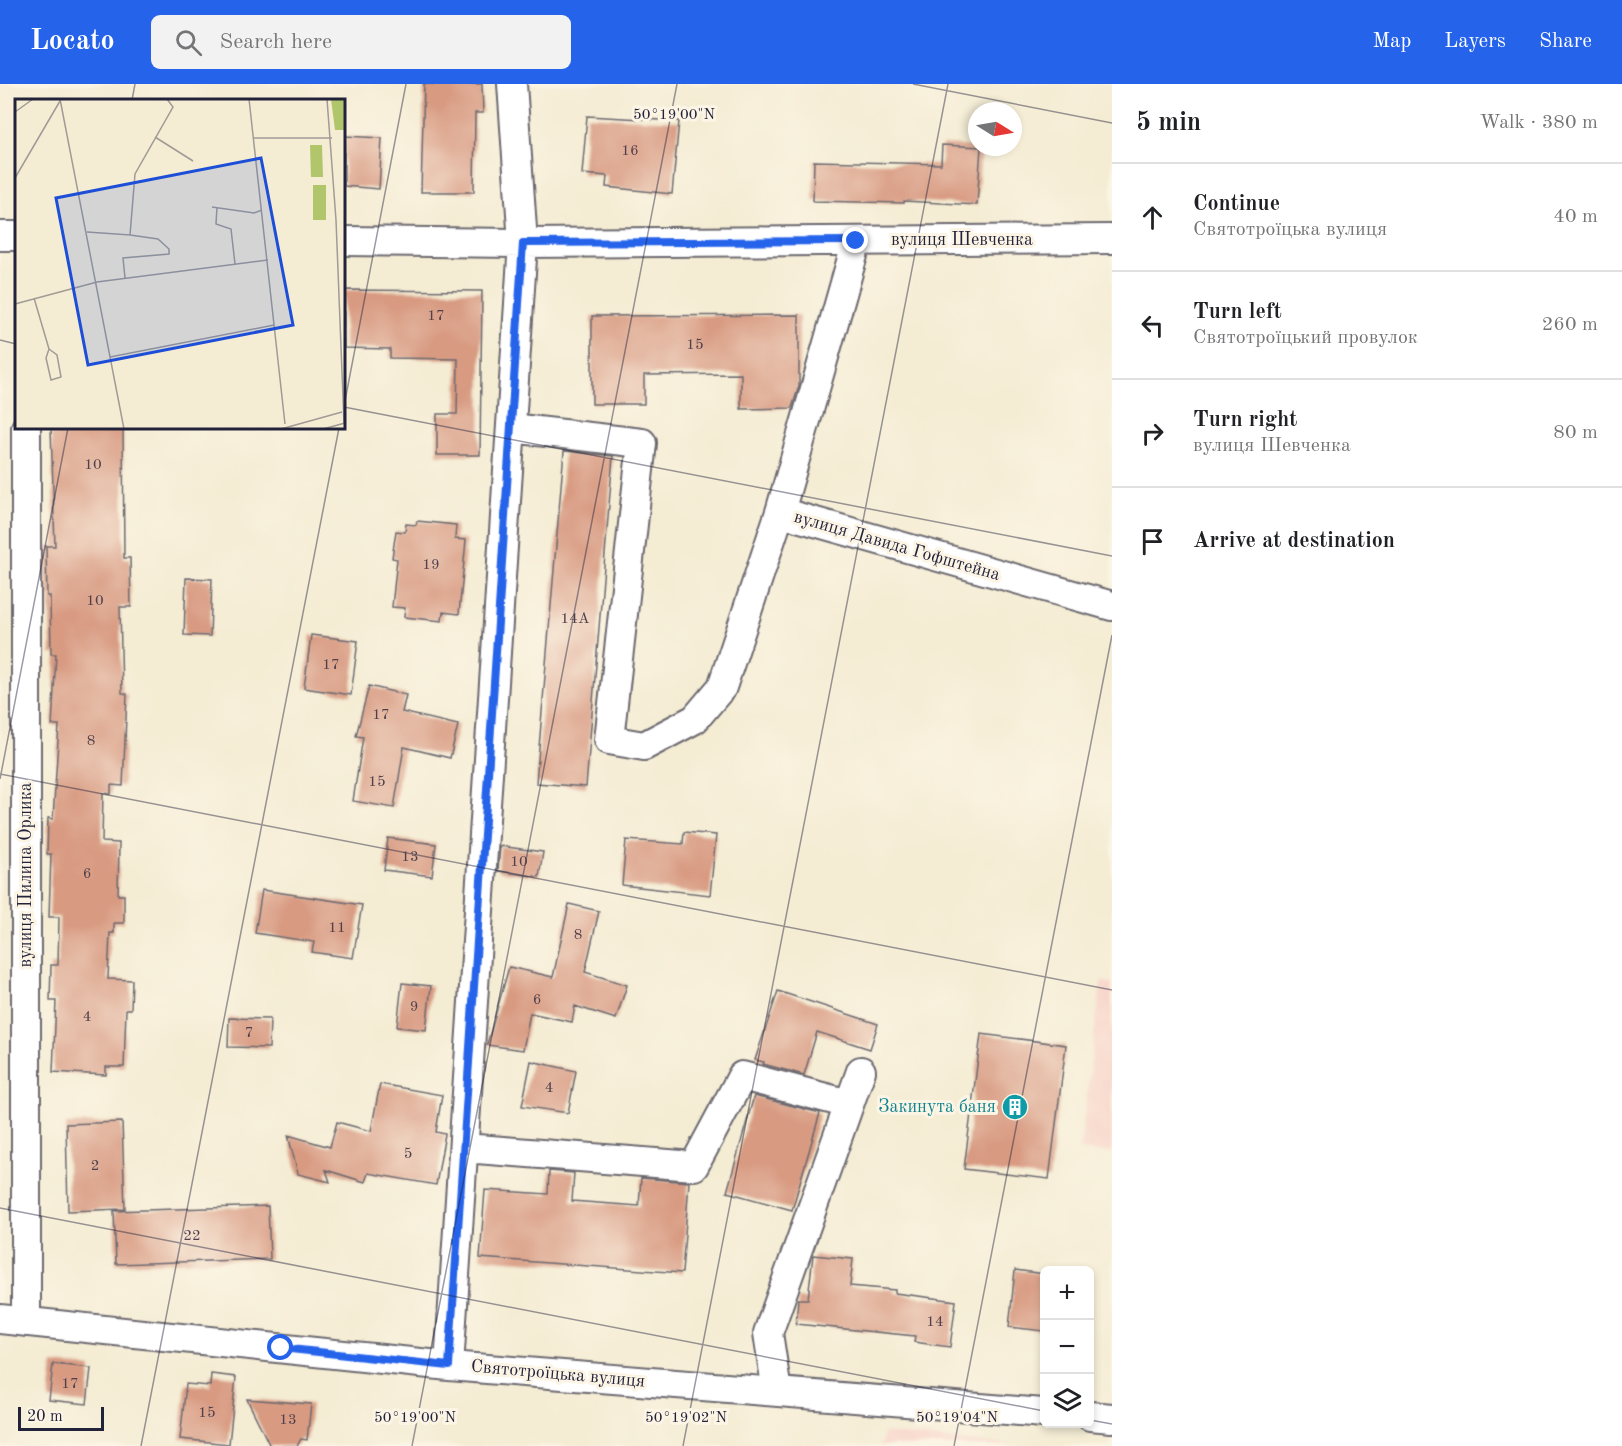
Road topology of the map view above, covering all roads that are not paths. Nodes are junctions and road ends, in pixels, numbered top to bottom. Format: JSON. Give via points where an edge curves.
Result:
{"nodes":[{"id":1,"x":512,"y":84,"type":"edge"},
{"id":2,"x":1112,"y":239,"type":"edge"},
{"id":3,"x":345,"y":240,"type":"edge"},
{"id":4,"x":856,"y":241,"type":"junction"},
{"id":5,"x":523,"y":243,"type":"junction"},
{"id":6,"x":511,"y":428,"type":"junction"},
{"id":7,"x":26,"y":429,"type":"edge"},
{"id":8,"x":780,"y":512,"type":"junction"},
{"id":9,"x":1112,"y":606,"type":"edge"},
{"id":10,"x":861,"y":1071,"type":"dead end"},
{"id":11,"x":849,"y":1104,"type":"junction"},
{"id":12,"x":464,"y":1148,"type":"junction"},
{"id":13,"x":13,"y":1320,"type":"edge"},
{"id":14,"x":449,"y":1366,"type":"junction"},
{"id":15,"x":777,"y":1392,"type":"junction"},
{"id":16,"x":1040,"y":1413,"type":"edge"},
{"id":17,"x":1094,"y":1416,"type":"edge"},
{"id":18,"x":1112,"y":1418,"type":"edge"}],
"edges":[{"from":1,"to":5,"type":"street"},
{"from":2,"to":4,"type":"street","name":"вулиця Шевченка"},
{"from":3,"to":5,"type":"street","name":"вулиця Шевченка"},
{"from":4,"to":5,"type":"street","name":"вулиця Шевченка"},
{"from":4,"to":8,"type":"street","name":"вулиця Давида Гофштейна"},
{"from":5,"to":6,"type":"street"},
{"from":6,"to":8,"type":"street","via":[[642,443],[609,740],[644,746],[695,719],[722,687]]},
{"from":6,"to":12,"type":"street"},
{"from":7,"to":13,"type":"street","name":"вулиця Пилипа Орлика"},
{"from":8,"to":9,"type":"street","name":"вулиця Давида Гофштейна"},
{"from":10,"to":11,"type":"street"},
{"from":11,"to":12,"type":"street","via":[[742,1076],[694,1166]]},
{"from":11,"to":15,"type":"street","via":[[768,1333]]},
{"from":12,"to":14,"type":"street"},
{"from":13,"to":14,"type":"street","name":"Святотроїцька вулиця"},
{"from":14,"to":15,"type":"street","name":"Святотроїцька вулиця"},
{"from":15,"to":16,"type":"street","name":"Святотроїцька вулиця"},
{"from":17,"to":18,"type":"street"}]}
